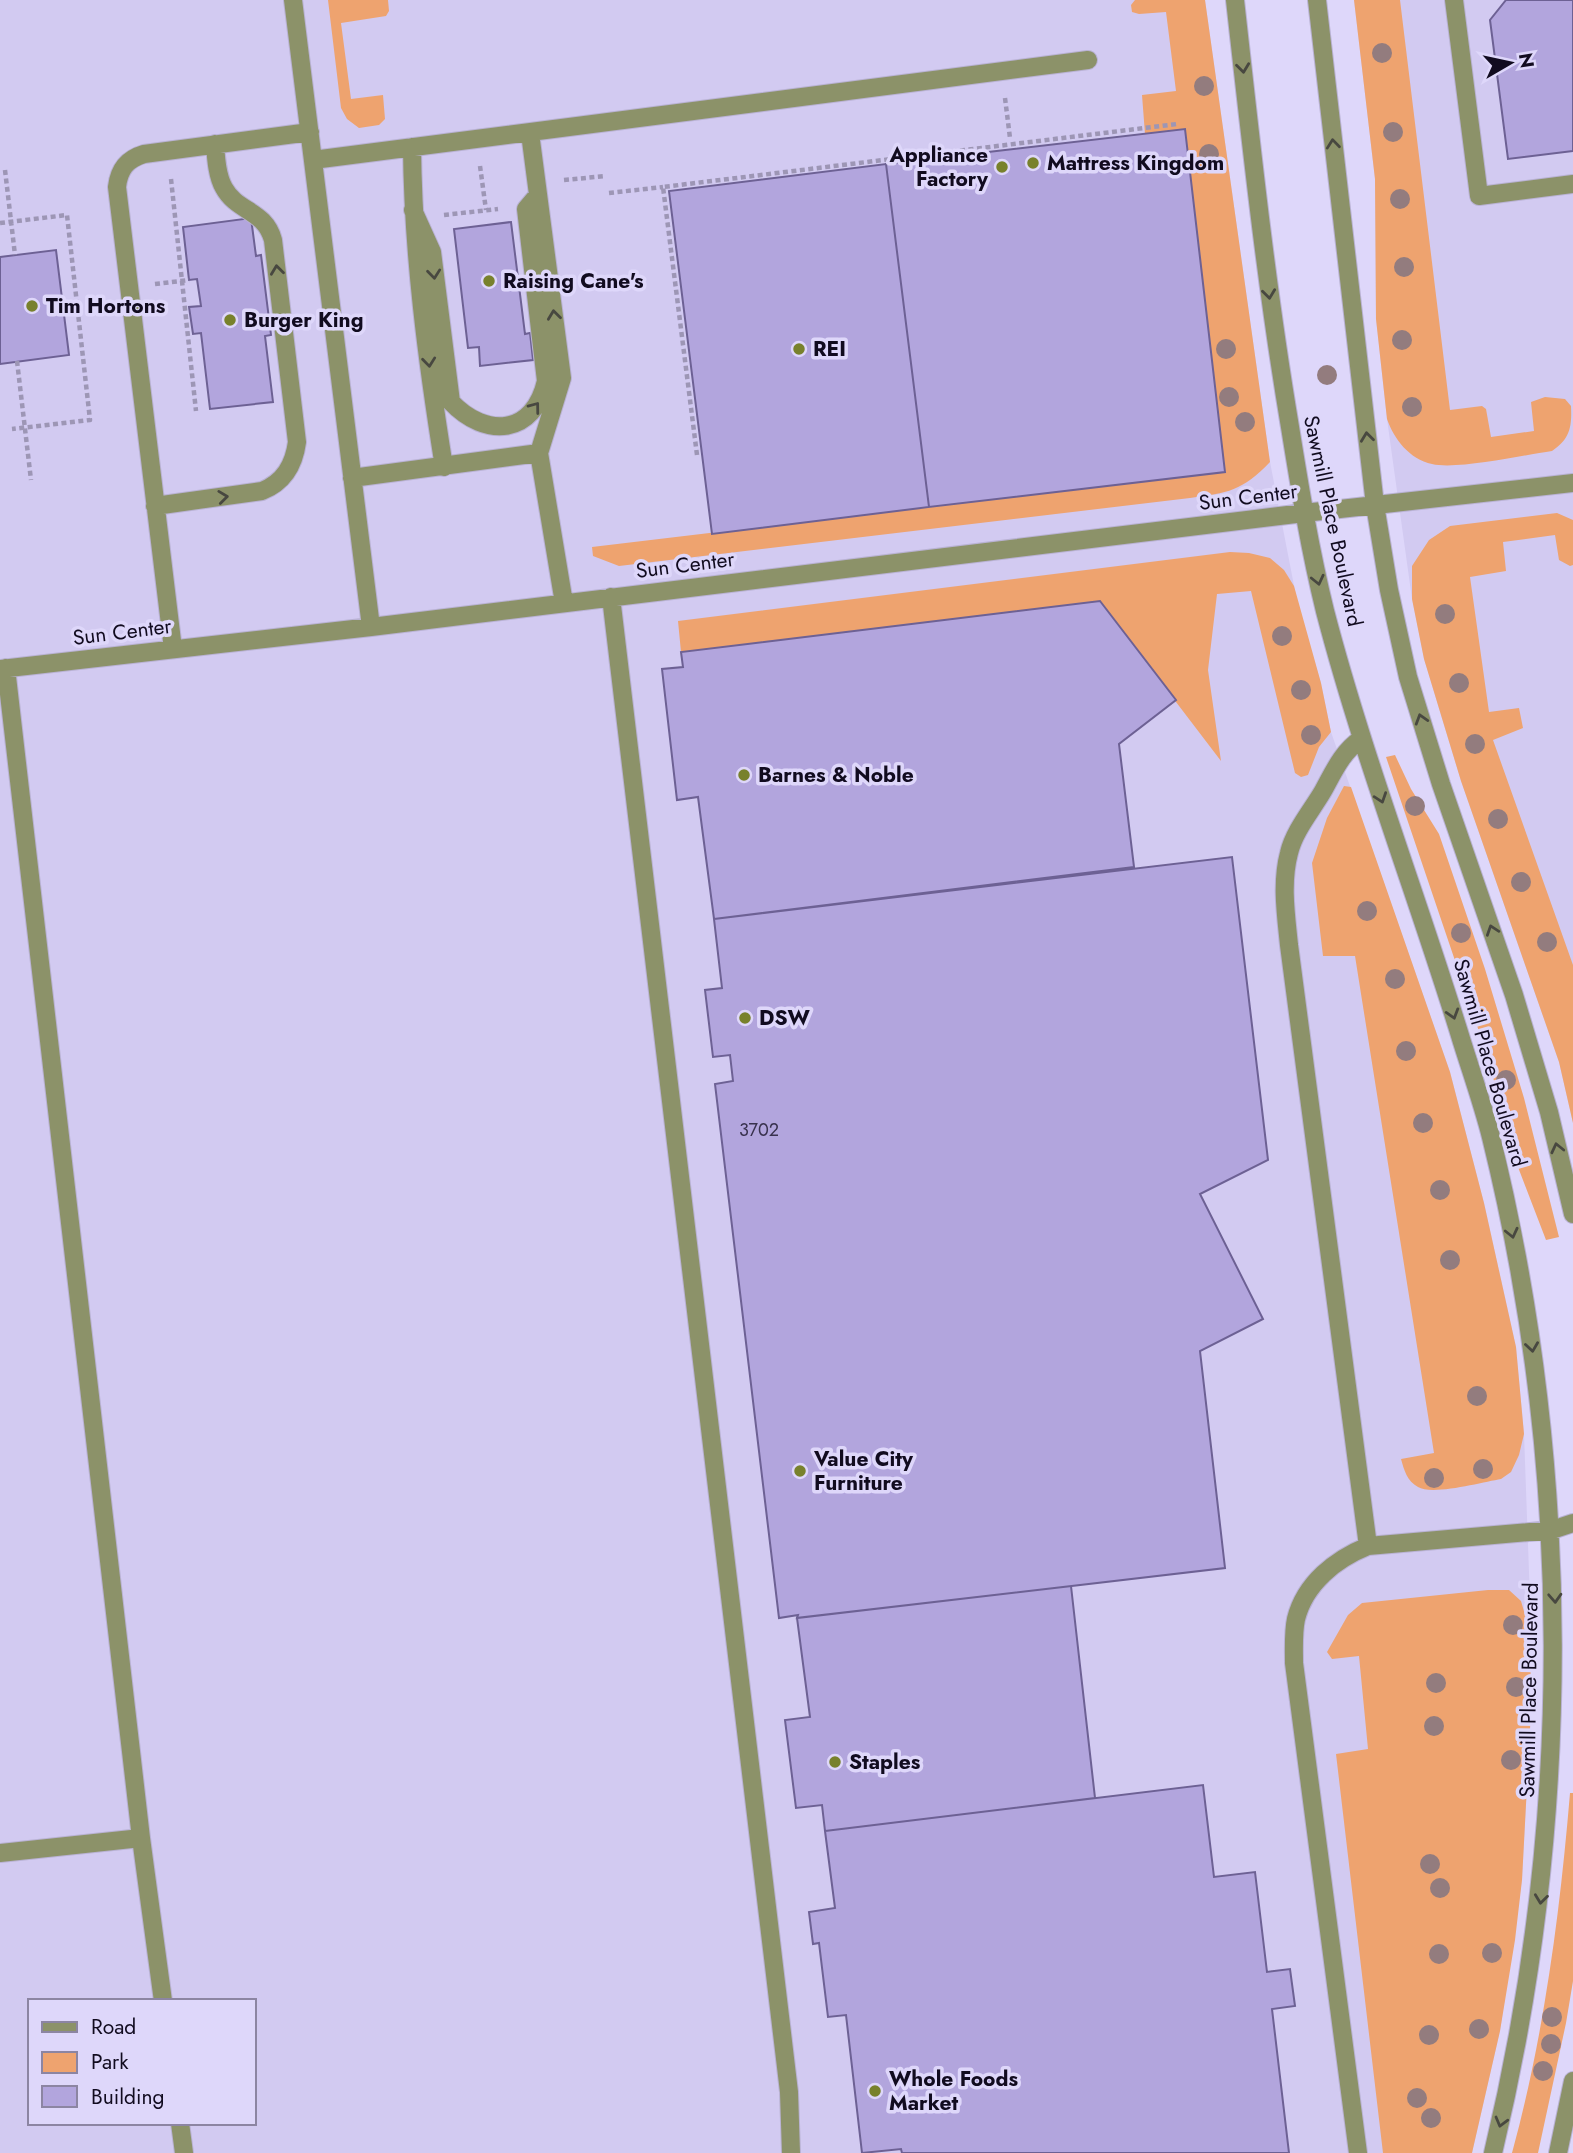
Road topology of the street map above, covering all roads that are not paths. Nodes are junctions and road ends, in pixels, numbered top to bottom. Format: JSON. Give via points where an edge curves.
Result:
{"nodes":[{"id":1,"x":293,"y":0,"type":"edge"},
{"id":2,"x":1235,"y":0,"type":"edge"},
{"id":3,"x":1317,"y":0,"type":"edge"},
{"id":4,"x":1454,"y":0,"type":"edge"},
{"id":5,"x":1088,"y":60,"type":"dead end"},
{"id":6,"x":310,"y":132,"type":"junction"},
{"id":7,"x":530,"y":133,"type":"junction"},
{"id":8,"x":215,"y":144,"type":"junction"},
{"id":9,"x":412,"y":147,"type":"junction"},
{"id":10,"x":313,"y":160,"type":"junction"},
{"id":11,"x":1573,"y":184,"type":"edge"},
{"id":12,"x":537,"y":196,"type":"junction"},
{"id":13,"x":413,"y":210,"type":"junction"},
{"id":14,"x":539,"y":453,"type":"junction"},
{"id":15,"x":444,"y":467,"type":"junction"},
{"id":16,"x":352,"y":478,"type":"junction"},
{"id":17,"x":1573,"y":483,"type":"edge"},
{"id":18,"x":1375,"y":505,"type":"junction"},
{"id":19,"x":155,"y":506,"type":"junction"},
{"id":20,"x":1304,"y":513,"type":"junction"},
{"id":21,"x":611,"y":597,"type":"junction"},
{"id":22,"x":564,"y":603,"type":"junction"},
{"id":23,"x":371,"y":627,"type":"junction"},
{"id":24,"x":173,"y":649,"type":"junction"},
{"id":25,"x":3,"y":669,"type":"edge"},
{"id":26,"x":1361,"y":738,"type":"junction"},
{"id":27,"x":1573,"y":1214,"type":"edge"},
{"id":28,"x":1573,"y":1523,"type":"edge"},
{"id":29,"x":1552,"y":1530,"type":"junction"},
{"id":30,"x":1368,"y":1546,"type":"junction"},
{"id":31,"x":141,"y":1838,"type":"junction"},
{"id":32,"x":0,"y":1853,"type":"edge"},
{"id":33,"x":163,"y":1999,"type":"edge"},
{"id":34,"x":1573,"y":2081,"type":"edge"},
{"id":35,"x":180,"y":2125,"type":"edge"},
{"id":36,"x":184,"y":2153,"type":"edge"},
{"id":37,"x":791,"y":2153,"type":"edge"},
{"id":38,"x":1357,"y":2153,"type":"edge"},
{"id":39,"x":1493,"y":2153,"type":"edge"},
{"id":40,"x":1558,"y":2153,"type":"edge"}],
"edges":[{"from":1,"to":6,"type":"street"},
{"from":2,"to":20,"type":"street","name":"Sawmill Place Boulevard","one_way":true,"via":[[1272,322]]},
{"from":18,"to":3,"type":"street","name":"Sawmill Place Boulevard","one_way":true},
{"from":4,"to":11,"type":"street","via":[[1479,196]]},
{"from":5,"to":7,"type":"street"},
{"from":6,"to":8,"type":"street"},
{"from":6,"to":10,"type":"street"},
{"from":7,"to":9,"type":"street"},
{"from":7,"to":12,"type":"street"},
{"from":8,"to":19,"type":"street","via":[[145,154],[129,161],[117,187]]},
{"from":19,"to":8,"type":"street","one_way":true,"via":[[262,491],[284,477],[296,451],[274,240],[267,224],[222,186]]},
{"from":9,"to":10,"type":"street"},
{"from":9,"to":13,"type":"street"},
{"from":10,"to":16,"type":"street"},
{"from":13,"to":12,"type":"street","one_way":true,"via":[[432,252],[451,402],[474,421],[509,425],[526,419],[542,398],[546,381],[526,209]]},
{"from":14,"to":12,"type":"street","one_way":true,"via":[[562,378]]},
{"from":13,"to":15,"type":"street","one_way":true},
{"from":14,"to":15,"type":"street"},
{"from":14,"to":22,"type":"street"},
{"from":15,"to":16,"type":"street"},
{"from":16,"to":23,"type":"street"},
{"from":17,"to":18,"type":"street","name":"Sun Center"},
{"from":18,"to":20,"type":"street","name":"Sun Center"},
{"from":27,"to":18,"type":"street","name":"Sawmill Place Boulevard","one_way":true,"via":[[1514,995],[1408,677]]},
{"from":19,"to":24,"type":"street"},
{"from":20,"to":21,"type":"street","name":"Sun Center"},
{"from":20,"to":26,"type":"street","name":"Sawmill Place Boulevard","one_way":true},
{"from":21,"to":22,"type":"street","name":"Sun Center"},
{"from":21,"to":37,"type":"street","via":[[787,2079]]},
{"from":22,"to":23,"type":"street","name":"Sun Center"},
{"from":23,"to":24,"type":"street","name":"Sun Center"},
{"from":24,"to":25,"type":"street","name":"Sun Center"},
{"from":25,"to":31,"type":"street"},
{"from":26,"to":29,"type":"street","name":"Sawmill Place Boulevard","one_way":true,"via":[[1490,1135],[1523,1279],[1549,1470]]},
{"from":26,"to":30,"type":"street","via":[[1337,763],[1297,834],[1289,852],[1284,889]]},
{"from":28,"to":29,"type":"street"},
{"from":29,"to":30,"type":"street"},
{"from":29,"to":39,"type":"street","name":"Sawmill Place Boulevard","one_way":true,"via":[[1557,1648],[1550,1829],[1532,1971]]},
{"from":30,"to":38,"type":"street","via":[[1322,1575],[1306,1595],[1296,1619],[1294,1642]]},
{"from":31,"to":32,"type":"street"},
{"from":31,"to":33,"type":"street"},
{"from":34,"to":40,"type":"street"},
{"from":35,"to":36,"type":"street"}]}
